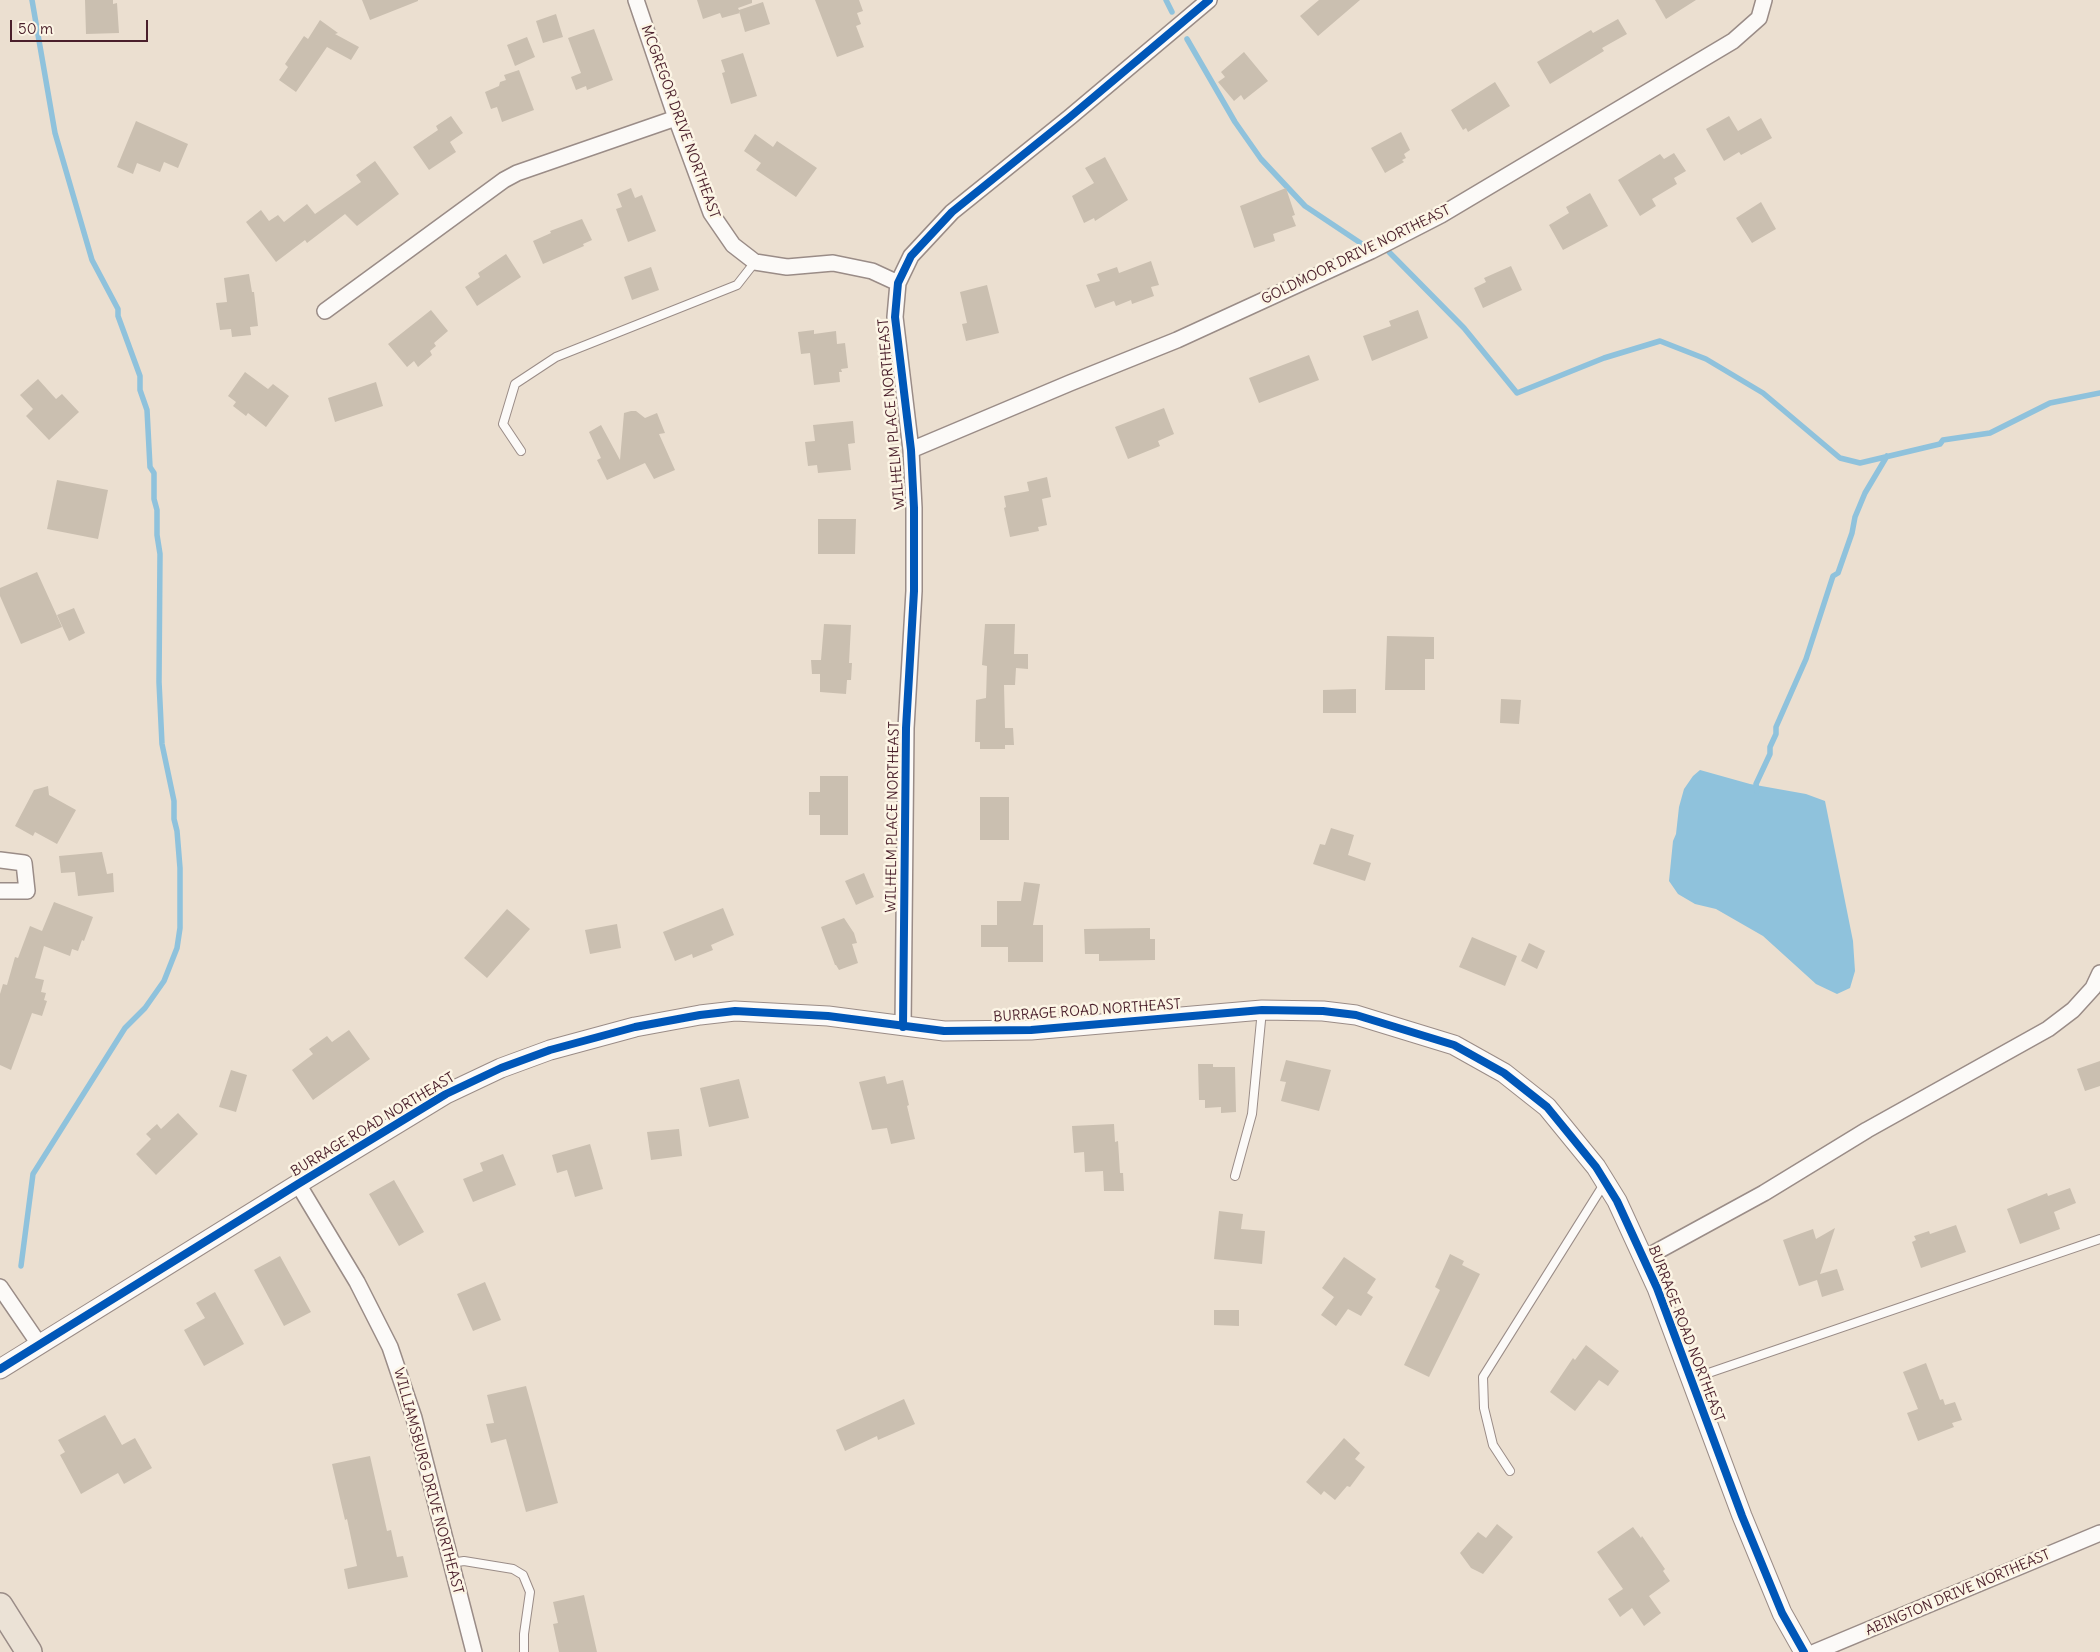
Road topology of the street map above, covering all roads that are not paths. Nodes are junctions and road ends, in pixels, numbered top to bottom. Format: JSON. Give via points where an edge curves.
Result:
{"nodes":[{"id":1,"x":636,"y":0,"type":"edge"},
{"id":2,"x":1209,"y":0,"type":"edge"},
{"id":3,"x":1764,"y":0,"type":"edge"},
{"id":4,"x":676,"y":118,"type":"junction"},
{"id":5,"x":755,"y":262,"type":"junction"},
{"id":6,"x":898,"y":283,"type":"junction"},
{"id":7,"x":325,"y":311,"type":"dead end"},
{"id":8,"x":911,"y":450,"type":"junction"},
{"id":9,"x":521,"y":451,"type":"dead end"},
{"id":10,"x":0,"y":860,"type":"edge"},
{"id":11,"x":0,"y":891,"type":"edge"},
{"id":12,"x":2100,"y":973,"type":"edge"},
{"id":13,"x":1262,"y":1010,"type":"junction"},
{"id":14,"x":903,"y":1027,"type":"junction"},
{"id":15,"x":1235,"y":1176,"type":"dead end"},
{"id":16,"x":1605,"y":1182,"type":"junction"},
{"id":17,"x":298,"y":1184,"type":"junction"},
{"id":18,"x":2100,"y":1239,"type":"edge"},
{"id":19,"x":1644,"y":1258,"type":"junction"},
{"id":20,"x":0,"y":1287,"type":"edge"},
{"id":21,"x":39,"y":1344,"type":"junction"},
{"id":22,"x":0,"y":1369,"type":"edge"},
{"id":23,"x":1691,"y":1379,"type":"junction"},
{"id":24,"x":1510,"y":1471,"type":"dead end"},
{"id":25,"x":2100,"y":1533,"type":"edge"},
{"id":26,"x":451,"y":1563,"type":"junction"},
{"id":27,"x":0,"y":1606,"type":"edge"},
{"id":28,"x":29,"y":1652,"type":"edge"},
{"id":29,"x":474,"y":1652,"type":"edge"},
{"id":30,"x":524,"y":1652,"type":"edge"},
{"id":31,"x":1804,"y":1652,"type":"edge"},
{"id":32,"x":1815,"y":1652,"type":"edge"}],
"edges":[{"from":1,"to":4,"type":"street","name":"MCGREGOR DRIVE NORTHEAST"},
{"from":2,"to":6,"type":"street","name":"WILHELM PLACE NORTHEAST","via":[[952,212],[911,256]]},
{"from":3,"to":8,"type":"street","name":"GOLDMOOR DRIVE NORTHEAST","via":[[1758,18],[1733,41],[1440,215],[1177,340]]},
{"from":4,"to":5,"type":"street","name":"MCGREGOR DRIVE NORTHEAST","via":[[711,213],[722,232]]},
{"from":4,"to":7,"type":"street","via":[[504,180]]},
{"from":5,"to":6,"type":"street","via":[[788,267],[834,263],[872,272]]},
{"from":5,"to":9,"type":"lane","via":[[737,285],[556,357],[515,384],[503,424]]},
{"from":6,"to":8,"type":"street","name":"WILHELM PLACE NORTHEAST","via":[[895,317]]},
{"from":8,"to":14,"type":"street","name":"WILHELM PLACE NORTHEAST","via":[[914,591],[906,728]]},
{"from":10,"to":11,"type":"street","via":[[24,863],[27,891]]},
{"from":12,"to":19,"type":"street","via":[[2093,988],[2073,1010],[2048,1028],[1867,1130],[1764,1193]]},
{"from":13,"to":14,"type":"street","name":"BURRAGE ROAD NORTHEAST","via":[[1031,1030],[944,1031]]},
{"from":13,"to":15,"type":"lane","via":[[1252,1114]]},
{"from":13,"to":16,"type":"street","name":"BURRAGE ROAD NORTHEAST","via":[[1356,1015],[1454,1045],[1504,1073],[1547,1107]]},
{"from":14,"to":17,"type":"street","name":"BURRAGE ROAD NORTHEAST","via":[[828,1016],[736,1011],[700,1014],[635,1027],[550,1050],[501,1068],[446,1094]]},
{"from":16,"to":19,"type":"street","name":"BURRAGE ROAD NORTHEAST"},
{"from":16,"to":24,"type":"lane","via":[[1483,1377],[1484,1408],[1493,1445]]},
{"from":17,"to":21,"type":"street","name":"BURRAGE ROAD NORTHEAST"},
{"from":17,"to":26,"type":"street","name":"WILLIAMSBURG DRIVE NORTHEAST","via":[[357,1282],[390,1347],[414,1418]]},
{"from":18,"to":23,"type":"lane"},
{"from":19,"to":23,"type":"street","name":"BURRAGE ROAD NORTHEAST"},
{"from":20,"to":21,"type":"street"},
{"from":21,"to":22,"type":"street","name":"BURRAGE ROAD NORTHEAST"},
{"from":23,"to":31,"type":"street","name":"BURRAGE ROAD NORTHEAST","via":[[1752,1543],[1782,1612]]},
{"from":25,"to":32,"type":"street","name":"ABINGTON DRIVE NORTHEAST"},
{"from":26,"to":29,"type":"street","name":"WILLIAMSBURG DRIVE NORTHEAST"},
{"from":26,"to":30,"type":"lane","via":[[474,1562],[513,1569],[523,1575],[530,1592]]},
{"from":27,"to":28,"type":"main road"}]}
